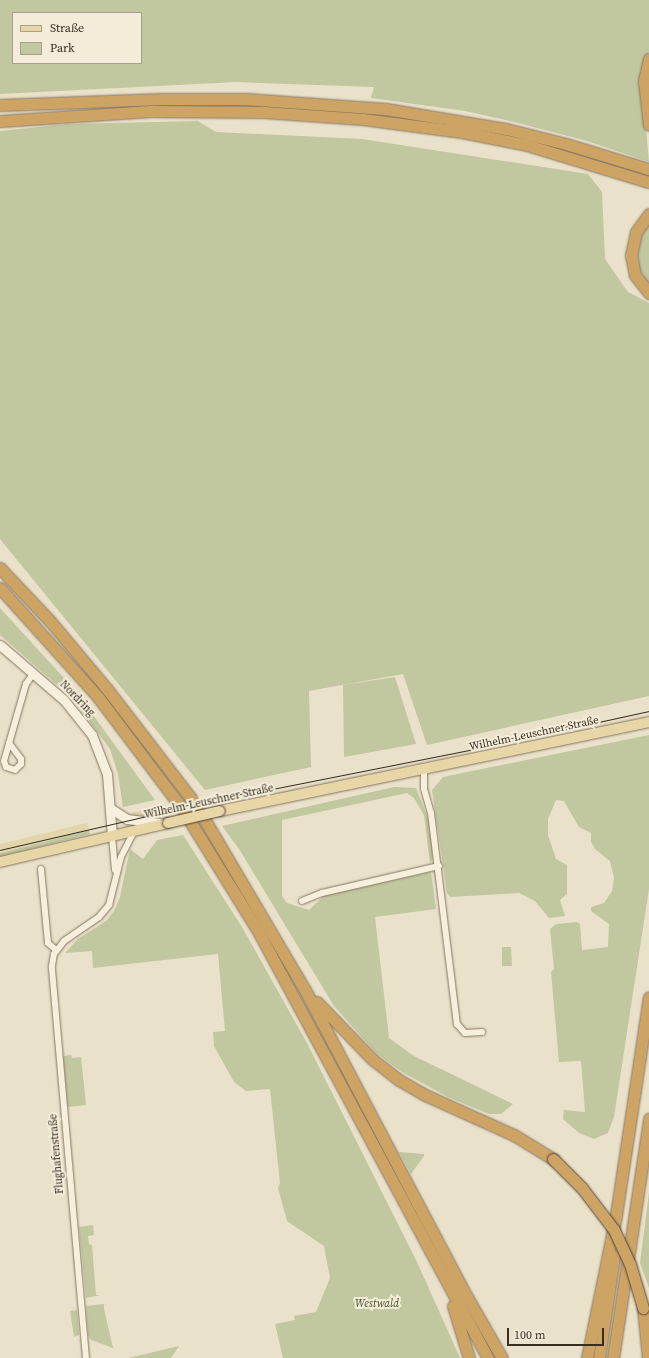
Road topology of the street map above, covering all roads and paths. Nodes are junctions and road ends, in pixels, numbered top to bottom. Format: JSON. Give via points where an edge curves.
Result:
{"nodes":[{"id":1,"x":649,"y":59,"type":"edge"},
{"id":2,"x":54,"y":103,"type":"junction"},
{"id":3,"x":0,"y":106,"type":"edge"},
{"id":4,"x":0,"y":110,"type":"edge"},
{"id":5,"x":0,"y":121,"type":"edge"},
{"id":6,"x":649,"y":125,"type":"edge"},
{"id":7,"x":649,"y":169,"type":"edge"},
{"id":8,"x":649,"y":182,"type":"edge"},
{"id":9,"x":649,"y":214,"type":"edge"},
{"id":10,"x":649,"y":293,"type":"edge"},
{"id":11,"x":0,"y":568,"type":"edge"},
{"id":12,"x":0,"y":588,"type":"edge"},
{"id":13,"x":0,"y":645,"type":"edge"},
{"id":14,"x":33,"y":674,"type":"junction"},
{"id":15,"x":645,"y":723,"type":"edge"},
{"id":16,"x":9,"y":743,"type":"dead end"},
{"id":17,"x":424,"y":770,"type":"junction"},
{"id":18,"x":110,"y":808,"type":"junction"},
{"id":19,"x":168,"y":823,"type":"junction"},
{"id":20,"x":134,"y":831,"type":"junction"},
{"id":21,"x":112,"y":836,"type":"junction"},
{"id":22,"x":0,"y":862,"type":"edge"},
{"id":23,"x":439,"y":866,"type":"junction"},
{"id":24,"x":41,"y":869,"type":"dead end"},
{"id":25,"x":116,"y":878,"type":"junction"},
{"id":26,"x":302,"y":901,"type":"dead end"},
{"id":27,"x":56,"y":950,"type":"junction"},
{"id":28,"x":305,"y":990,"type":"junction"},
{"id":29,"x":649,"y":997,"type":"edge"},
{"id":30,"x":482,"y":1032,"type":"dead end"},
{"id":31,"x":649,"y":1119,"type":"edge"},
{"id":32,"x":616,"y":1215,"type":"junction"},
{"id":33,"x":444,"y":1281,"type":"junction"},
{"id":34,"x":86,"y":1358,"type":"edge"},
{"id":35,"x":469,"y":1358,"type":"edge"},
{"id":36,"x":488,"y":1358,"type":"edge"},
{"id":37,"x":502,"y":1358,"type":"edge"},
{"id":38,"x":587,"y":1358,"type":"edge"},
{"id":39,"x":599,"y":1358,"type":"edge"},
{"id":40,"x":613,"y":1358,"type":"edge"},
{"id":41,"x":648,"y":1358,"type":"edge"}],
"edges":[{"from":1,"to":6,"type":"highway","via":[[644,81]]},
{"from":2,"to":3,"type":"highway"},
{"from":2,"to":4,"type":"highway"},
{"from":2,"to":7,"type":"highway","via":[[245,99],[386,109],[513,130]]},
{"from":5,"to":8,"type":"highway","via":[[150,111],[264,112],[364,119],[455,131],[521,144]]},
{"from":9,"to":10,"type":"highway","via":[[636,232],[631,255],[636,276]]},
{"from":11,"to":28,"type":"highway","via":[[50,621],[107,689],[196,805]]},
{"from":12,"to":33,"type":"highway","via":[[98,697],[183,810],[258,932]]},
{"from":13,"to":14,"type":"main road","name":"Nordring"},
{"from":14,"to":16,"type":"street","via":[[26,684]]},
{"from":14,"to":18,"type":"main road","name":"Nordring","via":[[71,708],[92,735],[105,765]]},
{"from":15,"to":17,"type":"main road","name":"Wilhelm-Leuschner-Straße"},
{"from":17,"to":19,"type":"main road","name":"Wilhelm-Leuschner-Straße","bridge":true},
{"from":17,"to":23,"type":"street","via":[[424,789],[432,813]]},
{"from":18,"to":19,"type":"main road","via":[[127,820]]},
{"from":18,"to":21,"type":"main road","name":"Nordring"},
{"from":19,"to":20,"type":"main road","name":"Wilhelm-Leuschner-Straße"},
{"from":20,"to":21,"type":"main road","name":"Wilhelm-Leuschner-Straße"},
{"from":20,"to":25,"type":"street","via":[[123,851]]},
{"from":21,"to":22,"type":"main road","name":"Wilhelm-Leuschner-Straße"},
{"from":21,"to":25,"type":"street"},
{"from":23,"to":26,"type":"street","via":[[326,892]]},
{"from":23,"to":30,"type":"street","via":[[457,1024],[465,1033]]},
{"from":24,"to":27,"type":"street","via":[[48,943]]},
{"from":25,"to":27,"type":"street","via":[[112,900],[103,914],[68,938]]},
{"from":27,"to":34,"type":"street","name":"Flughafenstraße","via":[[52,963],[52,982]]},
{"from":28,"to":37,"type":"highway","via":[[467,1297]]},
{"from":28,"to":41,"type":"highway","bridge":true,"via":[[372,1059],[399,1080],[423,1094],[514,1135],[553,1159],[582,1188],[614,1230],[630,1264],[643,1308]]},
{"from":29,"to":32,"type":"highway"},
{"from":31,"to":40,"type":"highway"},
{"from":32,"to":38,"type":"highway"},
{"from":32,"to":39,"type":"highway","via":[[614,1249]]},
{"from":33,"to":35,"type":"highway"},
{"from":33,"to":36,"type":"highway"}]}
